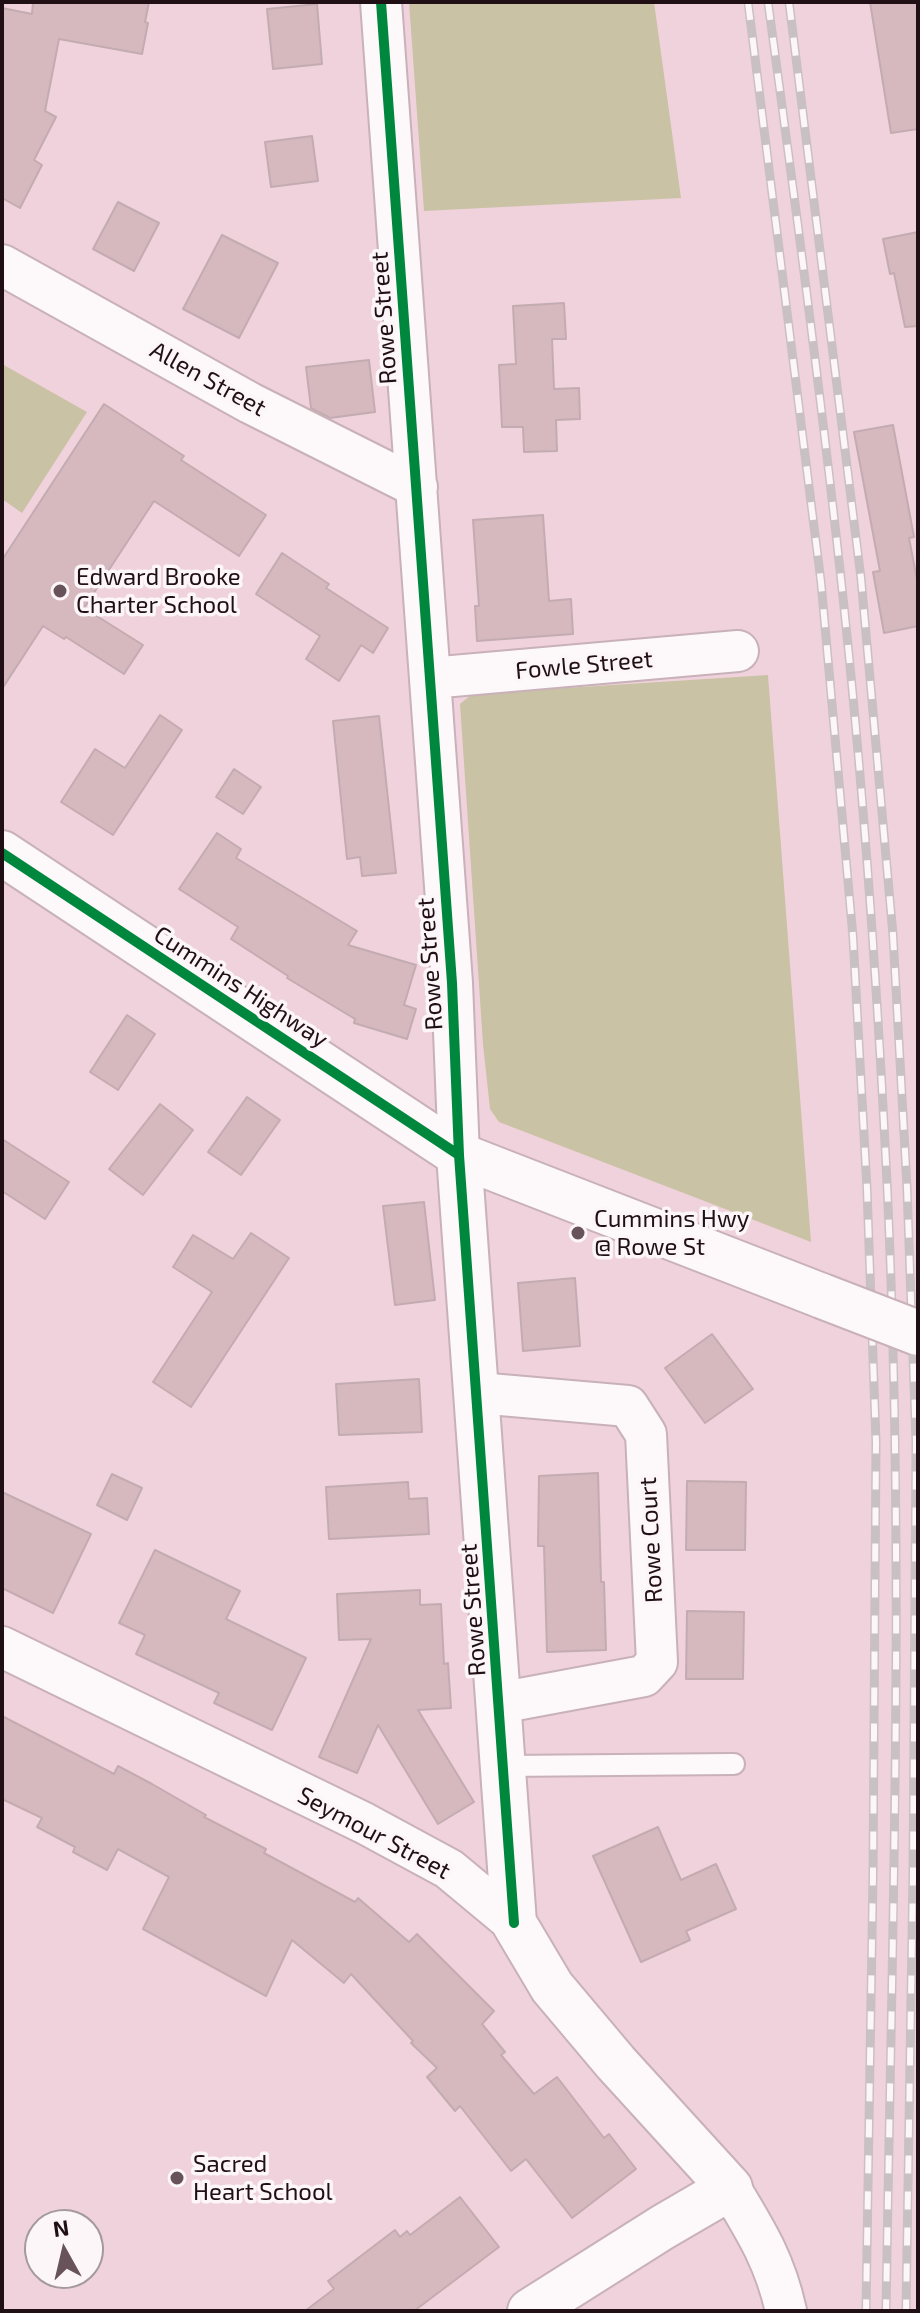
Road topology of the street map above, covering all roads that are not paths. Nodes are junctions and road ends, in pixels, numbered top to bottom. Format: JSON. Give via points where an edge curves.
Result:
{"nodes":[{"id":1,"x":381,"y":2,"type":"edge"},
{"id":2,"x":2,"y":265,"type":"edge"},
{"id":3,"x":417,"y":487,"type":"junction"},
{"id":4,"x":738,"y":651,"type":"dead end"},
{"id":5,"x":430,"y":678,"type":"junction"},
{"id":6,"x":2,"y":853,"type":"edge"},
{"id":7,"x":459,"y":1155,"type":"junction"},
{"id":8,"x":918,"y":1333,"type":"edge"},
{"id":9,"x":478,"y":1393,"type":"junction"},
{"id":10,"x":2,"y":1647,"type":"edge"},
{"id":11,"x":499,"y":1703,"type":"junction"},
{"id":12,"x":734,"y":1764,"type":"dead end"},
{"id":13,"x":503,"y":1766,"type":"junction"},
{"id":14,"x":514,"y":1923,"type":"junction"},
{"id":15,"x":730,"y":2188,"type":"junction"},
{"id":16,"x":530,"y":2311,"type":"edge"},
{"id":17,"x":786,"y":2311,"type":"edge"}],
"edges":[{"from":1,"to":3,"type":"street","name":"Rowe Street"},
{"from":2,"to":3,"type":"street","name":"Allen Street","via":[[250,403]]},
{"from":3,"to":5,"type":"street","name":"Rowe Street"},
{"from":4,"to":5,"type":"street","name":"Fowle Street"},
{"from":5,"to":7,"type":"street","name":"Rowe Street"},
{"from":6,"to":7,"type":"street","name":"Cummins Highway"},
{"from":7,"to":8,"type":"street","name":"Cummins Highway","bridge":true},
{"from":7,"to":9,"type":"street","name":"Rowe Street"},
{"from":9,"to":11,"type":"street","name":"Rowe Street"},
{"from":9,"to":11,"type":"street","name":"Rowe Court","via":[[628,1406],[646,1434],[657,1662],[644,1676]]},
{"from":10,"to":14,"type":"street","name":"Seymour Street","via":[[364,1823],[449,1869]]},
{"from":11,"to":13,"type":"street","name":"Rowe Street"},
{"from":12,"to":13,"type":"lane"},
{"from":13,"to":14,"type":"street","name":"Rowe Street"},
{"from":14,"to":15,"type":"street","name":"Seymour Street","via":[[552,1987]]},
{"from":15,"to":16,"type":"street"},
{"from":15,"to":17,"type":"street","via":[[769,2252]]}]}
